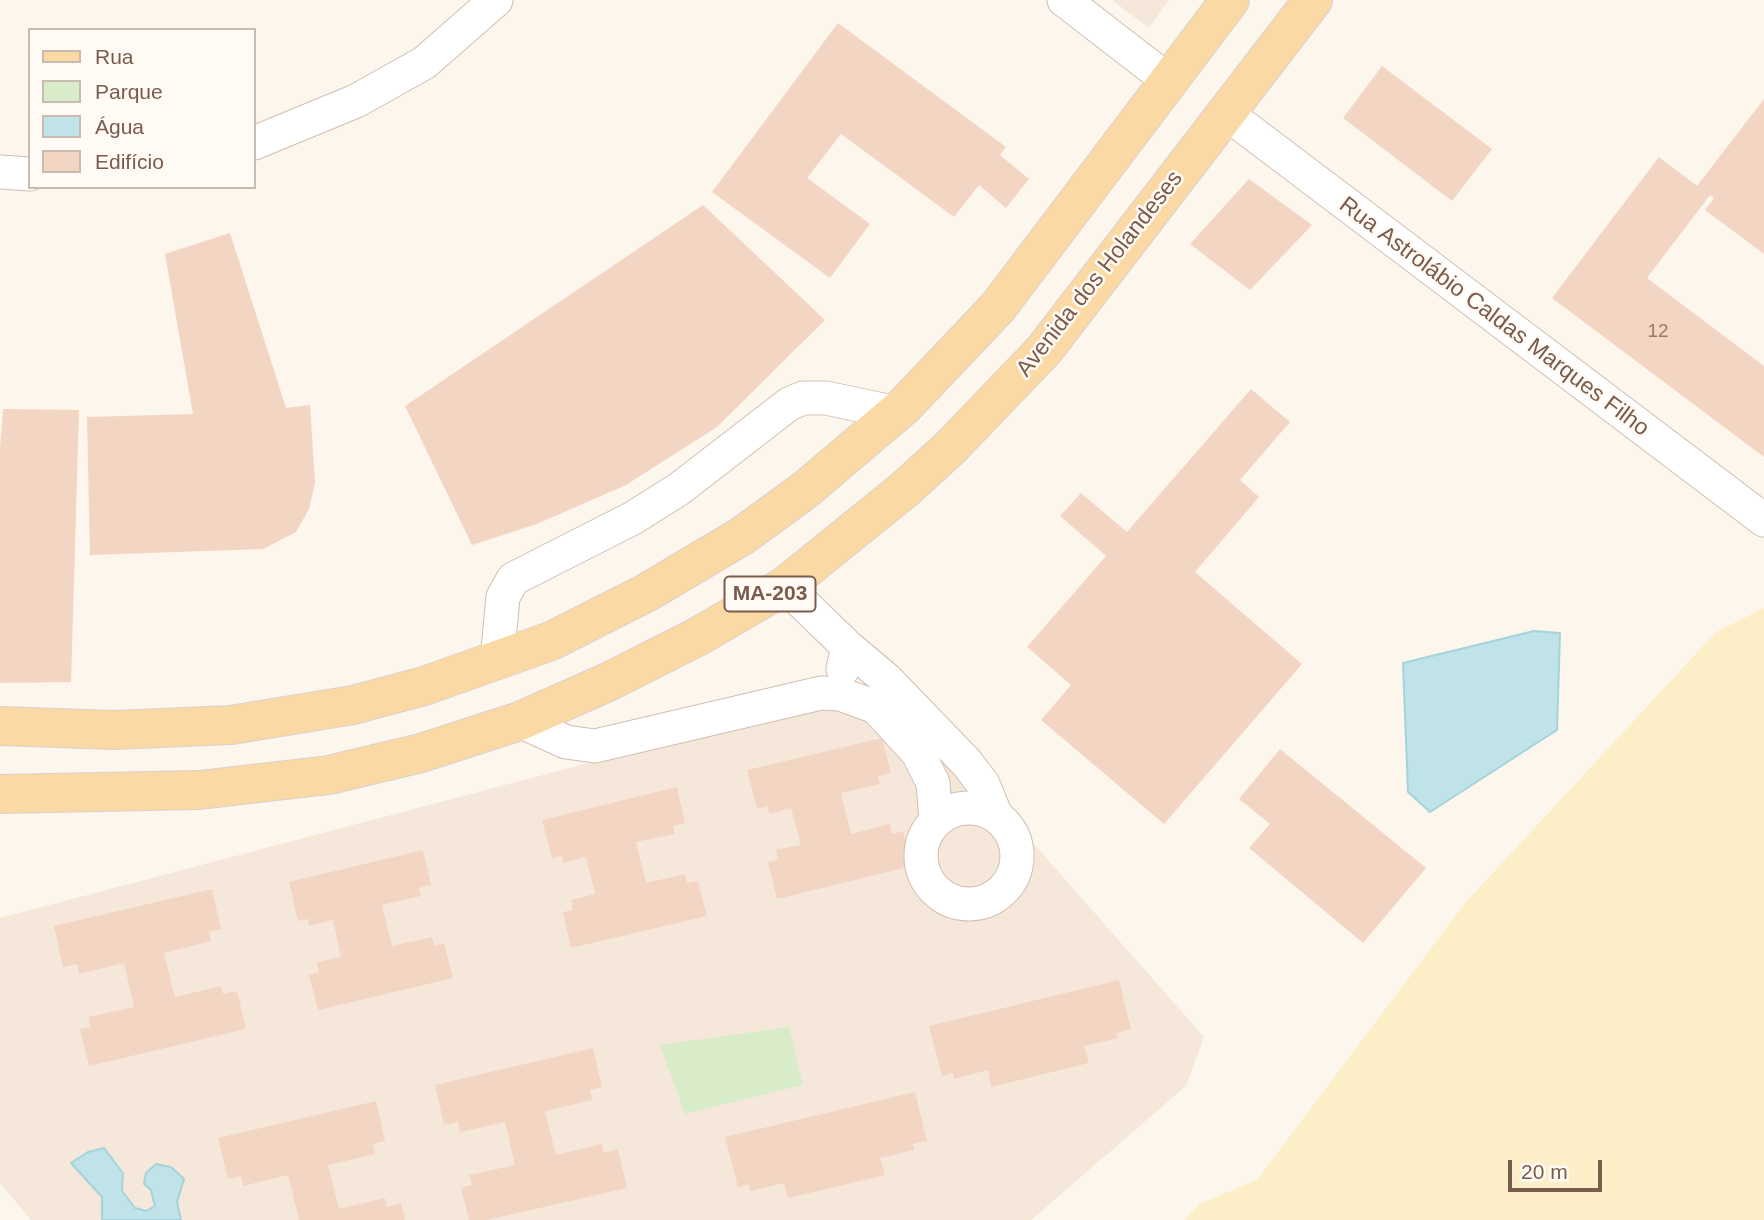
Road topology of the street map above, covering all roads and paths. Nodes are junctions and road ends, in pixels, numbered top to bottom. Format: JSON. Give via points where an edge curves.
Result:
{"nodes":[{"id":1,"x":496,"y":0,"type":"edge"},
{"id":2,"x":1064,"y":0,"type":"edge"},
{"id":3,"x":1230,"y":0,"type":"edge"},
{"id":4,"x":1313,"y":0,"type":"edge"},
{"id":5,"x":1169,"y":81,"type":"junction"},
{"id":6,"x":1226,"y":113,"type":"junction"},
{"id":7,"x":256,"y":142,"type":"edge"},
{"id":8,"x":0,"y":172,"type":"edge"},
{"id":9,"x":28,"y":174,"type":"edge"},
{"id":10,"x":897,"y":413,"type":"junction"},
{"id":11,"x":1764,"y":520,"type":"edge"},
{"id":12,"x":785,"y":586,"type":"junction"},
{"id":13,"x":848,"y":647,"type":"junction"},
{"id":14,"x":497,"y":660,"type":"junction"},
{"id":15,"x":821,"y":693,"type":"junction"},
{"id":16,"x":520,"y":721,"type":"junction"},
{"id":17,"x":0,"y":726,"type":"edge"},
{"id":18,"x":0,"y":794,"type":"edge"},
{"id":19,"x":996,"y":816,"type":"junction"},
{"id":20,"x":936,"y":820,"type":"junction"}],
"edges":[{"from":1,"to":7,"type":"street","via":[[424,63],[356,101]]},
{"from":2,"to":5,"type":"street"},
{"from":3,"to":5,"type":"main road","number":"MA-203"},
{"from":4,"to":6,"type":"main road","name":"Avenida dos Holandeses","number":"MA-203"},
{"from":5,"to":10,"type":"main road","number":"MA-203","via":[[998,307]]},
{"from":6,"to":11,"type":"street","name":"Rua Astrolábio Caldas Marques Filho"},
{"from":6,"to":12,"type":"main road","name":"Avenida dos Holandeses","number":"MA-203","via":[[1044,350],[905,489]]},
{"from":8,"to":9,"type":"street"},
{"from":10,"to":14,"type":"main road","number":"MA-203","via":[[742,536],[646,593],[551,640]]},
{"from":10,"to":14,"type":"street","via":[[826,398],[803,398],[789,404],[679,489],[633,518],[513,579],[503,597]]},
{"from":12,"to":13,"type":"street"},
{"from":12,"to":16,"type":"main road","name":"Avenida dos Holandeses","number":"MA-203","via":[[697,637]]},
{"from":13,"to":15,"type":"street","via":[[842,673]]},
{"from":13,"to":19,"type":"street","via":[[886,679],[967,763],[983,783]]},
{"from":14,"to":17,"type":"main road","number":"MA-203","via":[[424,687],[353,705],[231,725],[114,730]]},
{"from":15,"to":16,"type":"street","via":[[595,746],[566,742]]},
{"from":15,"to":20,"type":"street","via":[[855,698],[889,718],[926,767],[933,783]]},
{"from":16,"to":18,"type":"main road","name":"Avenida dos Holandeses","number":"MA-203","via":[[421,753],[329,775],[176,792]]},
{"from":19,"to":20,"type":"street","via":[[964,808]]},
{"from":19,"to":20,"type":"street","via":[[1008,827],[1018,858],[1006,888],[977,904],[945,899],[924,877],[921,847]]}]}
